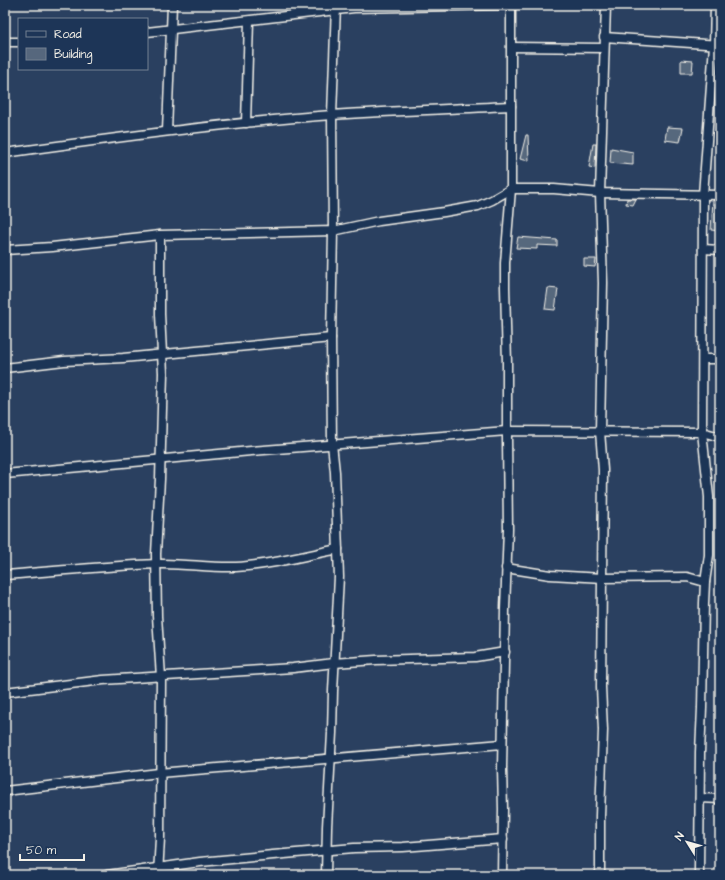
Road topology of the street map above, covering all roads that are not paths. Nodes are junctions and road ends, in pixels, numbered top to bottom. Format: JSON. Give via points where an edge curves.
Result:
{"nodes":[{"id":1,"x":172,"y":5,"type":"edge"},
{"id":2,"x":508,"y":5,"type":"edge"},
{"id":3,"x":511,"y":5,"type":"edge"},
{"id":4,"x":606,"y":5,"type":"edge"},
{"id":5,"x":715,"y":5,"type":"edge"},
{"id":6,"x":335,"y":7,"type":"edge"},
{"id":7,"x":249,"y":21,"type":"junction"},
{"id":8,"x":172,"y":30,"type":"junction"},
{"id":9,"x":148,"y":32,"type":"edge"},
{"id":10,"x":604,"y":37,"type":"junction"},
{"id":11,"x":5,"y":42,"type":"edge"},
{"id":12,"x":18,"y":42,"type":"edge"},
{"id":13,"x":717,"y":45,"type":"edge"},
{"id":14,"x":511,"y":47,"type":"junction"},
{"id":15,"x":604,"y":48,"type":"junction"},
{"id":16,"x":511,"y":106,"type":"junction"},
{"id":17,"x":332,"y":115,"type":"junction"},
{"id":18,"x":246,"y":123,"type":"junction"},
{"id":19,"x":167,"y":131,"type":"junction"},
{"id":20,"x":5,"y":153,"type":"edge"},
{"id":21,"x":511,"y":189,"type":"junction"},
{"id":22,"x":600,"y":193,"type":"junction"},
{"id":23,"x":720,"y":194,"type":"edge"},
{"id":24,"x":703,"y":195,"type":"junction"},
{"id":25,"x":333,"y":231,"type":"junction"},
{"id":26,"x":160,"y":235,"type":"junction"},
{"id":27,"x":703,"y":249,"type":"junction"},
{"id":28,"x":5,"y":250,"type":"edge"},
{"id":29,"x":720,"y":250,"type":"edge"},
{"id":30,"x":331,"y":338,"type":"junction"},
{"id":31,"x":161,"y":354,"type":"junction"},
{"id":32,"x":720,"y":358,"type":"edge"},
{"id":33,"x":703,"y":359,"type":"junction"},
{"id":34,"x":5,"y":368,"type":"edge"},
{"id":35,"x":507,"y":431,"type":"junction"},
{"id":36,"x":600,"y":431,"type":"junction"},
{"id":37,"x":702,"y":432,"type":"junction"},
{"id":38,"x":720,"y":437,"type":"edge"},
{"id":39,"x":332,"y":444,"type":"junction"},
{"id":40,"x":161,"y":460,"type":"junction"},
{"id":41,"x":5,"y":474,"type":"edge"},
{"id":42,"x":338,"y":549,"type":"junction"},
{"id":43,"x":157,"y":564,"type":"junction"},
{"id":44,"x":506,"y":568,"type":"junction"},
{"id":45,"x":5,"y":574,"type":"edge"},
{"id":46,"x":603,"y":578,"type":"junction"},
{"id":47,"x":704,"y":582,"type":"junction"},
{"id":48,"x":505,"y":652,"type":"junction"},
{"id":49,"x":334,"y":663,"type":"junction"},
{"id":50,"x":161,"y":677,"type":"junction"},
{"id":51,"x":5,"y":692,"type":"edge"},
{"id":52,"x":502,"y":744,"type":"junction"},
{"id":53,"x":331,"y":758,"type":"junction"},
{"id":54,"x":159,"y":773,"type":"junction"},
{"id":55,"x":5,"y":791,"type":"edge"},
{"id":56,"x":700,"y":798,"type":"junction"},
{"id":57,"x":720,"y":800,"type":"edge"},
{"id":58,"x":503,"y":839,"type":"junction"},
{"id":59,"x":327,"y":851,"type":"junction"},
{"id":60,"x":158,"y":872,"type":"edge"},
{"id":61,"x":107,"y":875,"type":"edge"},
{"id":62,"x":326,"y":875,"type":"edge"},
{"id":63,"x":502,"y":875,"type":"edge"},
{"id":64,"x":600,"y":875,"type":"edge"},
{"id":65,"x":699,"y":875,"type":"edge"}],
"edges":[{"from":1,"to":8,"type":"street"},
{"from":2,"to":6,"type":"street"},
{"from":3,"to":14,"type":"street"},
{"from":4,"to":10,"type":"street"},
{"from":5,"to":13,"type":"street"},
{"from":6,"to":7,"type":"street"},
{"from":6,"to":17,"type":"street"},
{"from":7,"to":8,"type":"street"},
{"from":7,"to":18,"type":"street"},
{"from":8,"to":9,"type":"street"},
{"from":8,"to":19,"type":"street"},
{"from":10,"to":13,"type":"street"},
{"from":10,"to":15,"type":"street"},
{"from":11,"to":12,"type":"street"},
{"from":13,"to":24,"type":"street"},
{"from":14,"to":15,"type":"street"},
{"from":14,"to":16,"type":"street"},
{"from":15,"to":22,"type":"street"},
{"from":16,"to":17,"type":"street"},
{"from":16,"to":21,"type":"street"},
{"from":17,"to":18,"type":"street"},
{"from":17,"to":25,"type":"street"},
{"from":18,"to":19,"type":"street"},
{"from":19,"to":20,"type":"street"},
{"from":21,"to":22,"type":"street"},
{"from":21,"to":25,"type":"street","via":[[478,206],[379,220]]},
{"from":21,"to":35,"type":"street","via":[[504,287]]},
{"from":22,"to":24,"type":"street"},
{"from":22,"to":36,"type":"street","via":[[603,283]]},
{"from":23,"to":24,"type":"street"},
{"from":24,"to":27,"type":"street"},
{"from":25,"to":26,"type":"street"},
{"from":25,"to":30,"type":"street"},
{"from":26,"to":28,"type":"street","via":[[90,244]]},
{"from":26,"to":31,"type":"street"},
{"from":27,"to":29,"type":"street"},
{"from":27,"to":33,"type":"street"},
{"from":30,"to":31,"type":"street"},
{"from":30,"to":39,"type":"street"},
{"from":31,"to":34,"type":"street"},
{"from":31,"to":40,"type":"street"},
{"from":32,"to":33,"type":"street"},
{"from":33,"to":37,"type":"street"},
{"from":35,"to":36,"type":"street"},
{"from":35,"to":39,"type":"street"},
{"from":35,"to":44,"type":"street"},
{"from":36,"to":37,"type":"street"},
{"from":36,"to":46,"type":"street","via":[[603,470]]},
{"from":37,"to":38,"type":"street"},
{"from":37,"to":47,"type":"street","via":[[709,497],[709,555]]},
{"from":39,"to":40,"type":"street"},
{"from":39,"to":42,"type":"street"},
{"from":40,"to":41,"type":"street"},
{"from":40,"to":43,"type":"street"},
{"from":42,"to":43,"type":"street","via":[[247,566]]},
{"from":42,"to":49,"type":"street"},
{"from":43,"to":45,"type":"street"},
{"from":43,"to":50,"type":"street"},
{"from":44,"to":46,"type":"street","via":[[550,575]]},
{"from":44,"to":48,"type":"street"},
{"from":46,"to":47,"type":"street","via":[[688,577]]},
{"from":46,"to":64,"type":"street"},
{"from":47,"to":56,"type":"street"},
{"from":48,"to":49,"type":"street","via":[[475,656]]},
{"from":48,"to":52,"type":"street"},
{"from":49,"to":50,"type":"street"},
{"from":49,"to":53,"type":"street"},
{"from":50,"to":51,"type":"street","via":[[103,680]]},
{"from":50,"to":54,"type":"street"},
{"from":52,"to":53,"type":"street"},
{"from":52,"to":58,"type":"street"},
{"from":53,"to":54,"type":"street"},
{"from":53,"to":59,"type":"street"},
{"from":54,"to":55,"type":"street"},
{"from":54,"to":60,"type":"street"},
{"from":56,"to":57,"type":"street"},
{"from":56,"to":65,"type":"street"},
{"from":58,"to":59,"type":"street"},
{"from":58,"to":63,"type":"street"},
{"from":59,"to":60,"type":"street","via":[[227,859]]},
{"from":59,"to":62,"type":"street"},
{"from":60,"to":61,"type":"street"}]}
